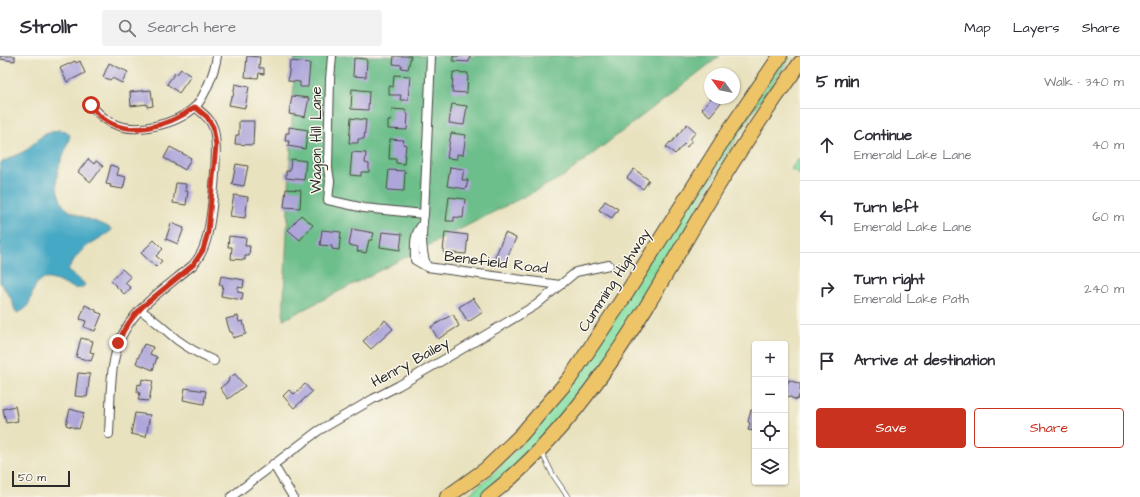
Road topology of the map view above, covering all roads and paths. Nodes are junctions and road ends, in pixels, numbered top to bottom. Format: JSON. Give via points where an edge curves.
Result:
{"nodes":[{"id":1,"x":217,"y":56,"type":"edge"},
{"id":2,"x":332,"y":56,"type":"edge"},
{"id":3,"x":431,"y":56,"type":"edge"},
{"id":4,"x":780,"y":56,"type":"edge"},
{"id":5,"x":800,"y":63,"type":"edge"},
{"id":6,"x":91,"y":105,"type":"dead end"},
{"id":7,"x":195,"y":107,"type":"junction"},
{"id":8,"x":424,"y":214,"type":"junction"},
{"id":9,"x":609,"y":265,"type":"dead end"},
{"id":10,"x":560,"y":285,"type":"junction"},
{"id":11,"x":140,"y":310,"type":"junction"},
{"id":12,"x":214,"y":361,"type":"dead end"},
{"id":13,"x":109,"y":434,"type":"dead end"},
{"id":14,"x":541,"y":450,"type":"junction"},
{"id":15,"x":273,"y":464,"type":"junction"},
{"id":16,"x":231,"y":497,"type":"edge"},
{"id":17,"x":292,"y":497,"type":"edge"},
{"id":18,"x":447,"y":497,"type":"edge"},
{"id":19,"x":488,"y":497,"type":"edge"},
{"id":20,"x":568,"y":497,"type":"edge"}],
"edges":[{"from":1,"to":7,"type":"street","via":[[209,84]]},
{"from":2,"to":8,"type":"street","name":"Wagon Hill Lane","via":[[328,200],[364,208]]},
{"from":3,"to":8,"type":"street"},
{"from":4,"to":18,"type":"highway","name":"Cumming Highway","via":[[728,132],[570,378],[521,435],[486,469]]},
{"from":5,"to":14,"type":"highway","via":[[707,203],[672,265],[597,381]]},
{"from":6,"to":7,"type":"street","via":[[99,115],[112,124],[131,129],[170,122]]},
{"from":7,"to":11,"type":"street","via":[[207,117],[213,127],[216,145],[208,232],[203,250],[193,265]]},
{"from":8,"to":10,"type":"street","name":"Benefield Road","via":[[419,240],[427,267]]},
{"from":9,"to":10,"type":"street","name":"Henry Bailey","via":[[576,272]]},
{"from":10,"to":15,"type":"street","name":"Henry Bailey","via":[[536,305],[318,431]]},
{"from":11,"to":12,"type":"street","via":[[189,348]]},
{"from":11,"to":13,"type":"street","via":[[124,330],[118,343],[113,366]]},
{"from":14,"to":19,"type":"highway"},
{"from":14,"to":20,"type":"lane","via":[[553,475]]},
{"from":15,"to":16,"type":"street","name":"Henry Bailey"},
{"from":15,"to":17,"type":"street"}]}
